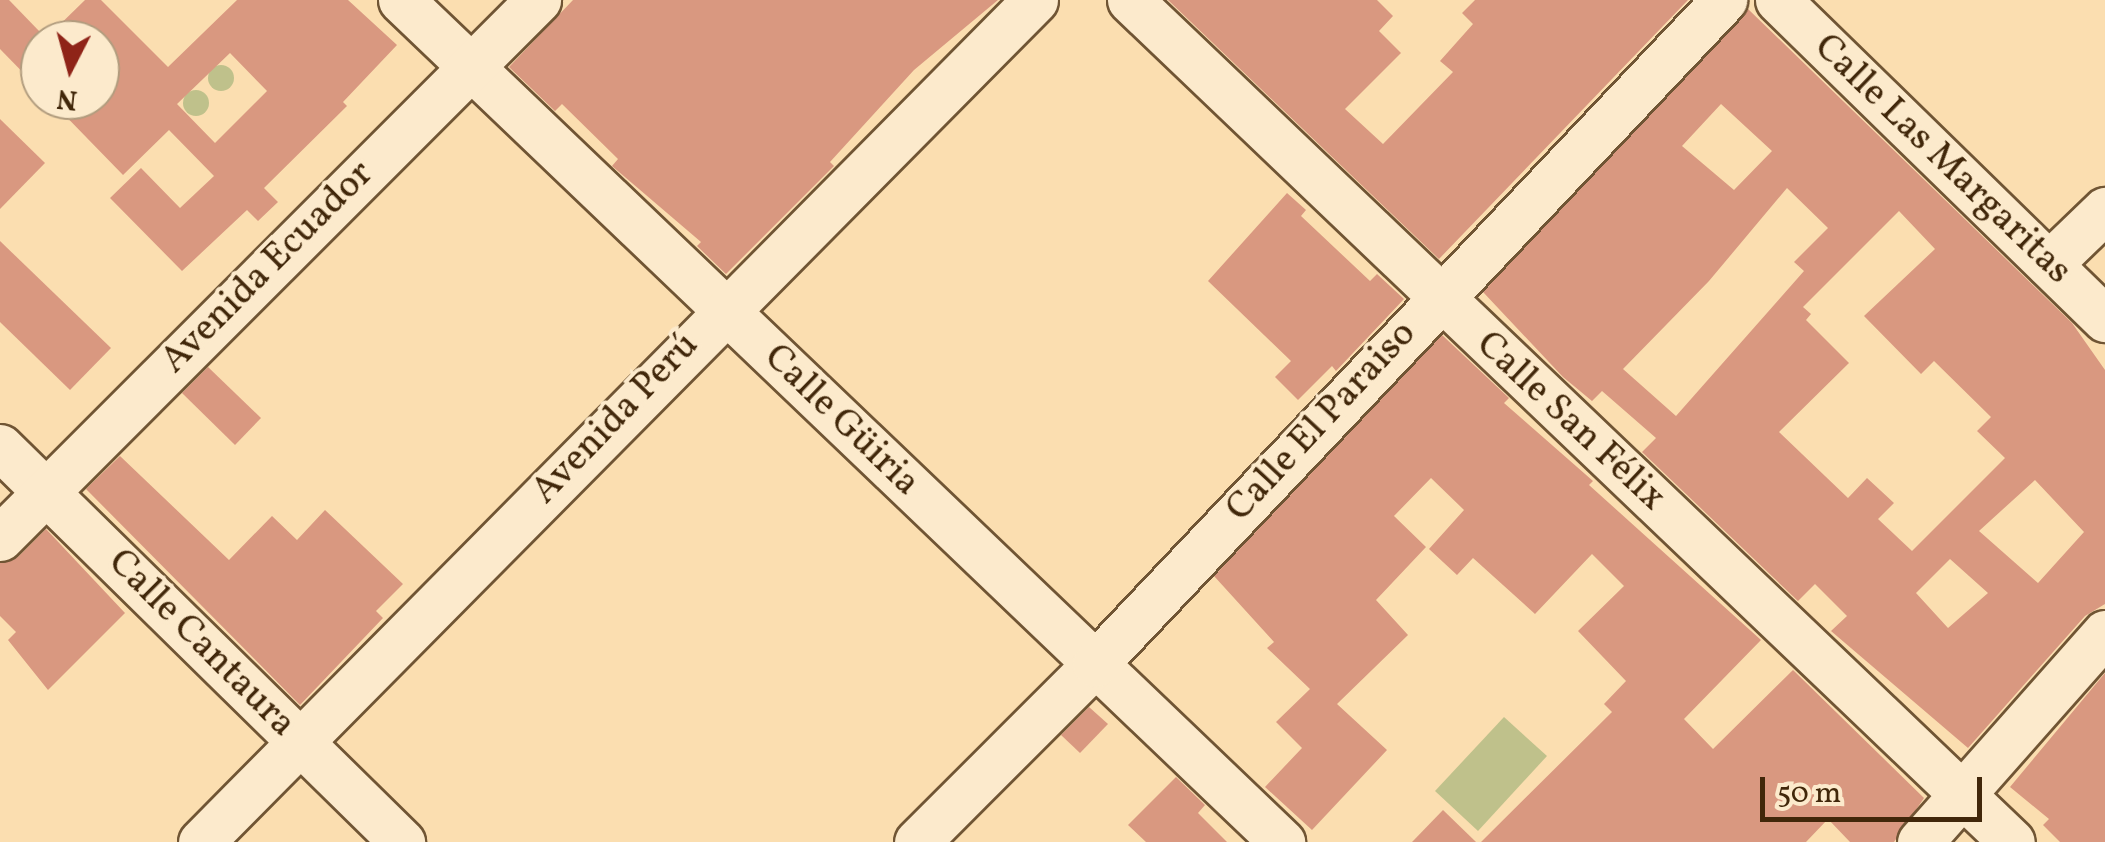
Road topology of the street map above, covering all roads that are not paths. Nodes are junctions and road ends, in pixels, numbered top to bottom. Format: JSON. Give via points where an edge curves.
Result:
{"nodes":[{"id":1,"x":401,"y":0,"type":"edge"},
{"id":2,"x":538,"y":0,"type":"edge"},
{"id":3,"x":1035,"y":0,"type":"edge"},
{"id":4,"x":1130,"y":0,"type":"edge"},
{"id":5,"x":1724,"y":0,"type":"edge"},
{"id":6,"x":1787,"y":3,"type":"edge"},
{"id":7,"x":471,"y":67,"type":"junction"},
{"id":8,"x":2105,"y":210,"type":"edge"},
{"id":9,"x":2049,"y":264,"type":"junction"},
{"id":10,"x":1438,"y":298,"type":"junction"},
{"id":11,"x":723,"y":308,"type":"junction"},
{"id":12,"x":2105,"y":319,"type":"edge"},
{"id":13,"x":0,"y":447,"type":"edge"},
{"id":14,"x":44,"y":489,"type":"junction"},
{"id":15,"x":0,"y":538,"type":"edge"},
{"id":16,"x":2105,"y":633,"type":"edge"},
{"id":17,"x":1095,"y":664,"type":"junction"},
{"id":18,"x":300,"y":742,"type":"junction"},
{"id":19,"x":1962,"y":794,"type":"junction"},
{"id":20,"x":201,"y":842,"type":"edge"},
{"id":21,"x":402,"y":842,"type":"edge"},
{"id":22,"x":918,"y":842,"type":"edge"},
{"id":23,"x":1282,"y":842,"type":"edge"},
{"id":24,"x":1920,"y":842,"type":"edge"},
{"id":25,"x":2012,"y":842,"type":"edge"}],
"edges":[{"from":1,"to":7,"type":"street","name":"Calle Güiria"},
{"from":2,"to":7,"type":"street","name":"Avenida Ecuador"},
{"from":3,"to":11,"type":"street","name":"Avenida Perú"},
{"from":4,"to":10,"type":"street","name":"Calle San Félix"},
{"from":5,"to":10,"type":"street","name":"Calle El Paraiso"},
{"from":6,"to":9,"type":"street","name":"Calle Las Margaritas"},
{"from":7,"to":11,"type":"street","name":"Calle Güiria"},
{"from":7,"to":14,"type":"street","name":"Avenida Ecuador"},
{"from":8,"to":9,"type":"street"},
{"from":9,"to":12,"type":"street","name":"Calle Las Margaritas"},
{"from":10,"to":17,"type":"street","name":"Calle El Paraiso"},
{"from":10,"to":19,"type":"street","name":"Calle San Félix"},
{"from":11,"to":17,"type":"street","name":"Calle Güiria"},
{"from":11,"to":18,"type":"street","name":"Avenida Perú"},
{"from":13,"to":14,"type":"street","name":"Calle Cantaura"},
{"from":14,"to":15,"type":"street","name":"Avenida Ecuador"},
{"from":14,"to":18,"type":"street","name":"Calle Cantaura"},
{"from":16,"to":19,"type":"street"},
{"from":17,"to":22,"type":"street","name":"Calle El Paraiso"},
{"from":17,"to":23,"type":"street","name":"Calle Güiria"},
{"from":18,"to":20,"type":"street","name":"Avenida Perú"},
{"from":18,"to":21,"type":"street","name":"Calle Cantaura"},
{"from":19,"to":24,"type":"street"},
{"from":19,"to":25,"type":"street","name":"Calle San Félix"}]}
